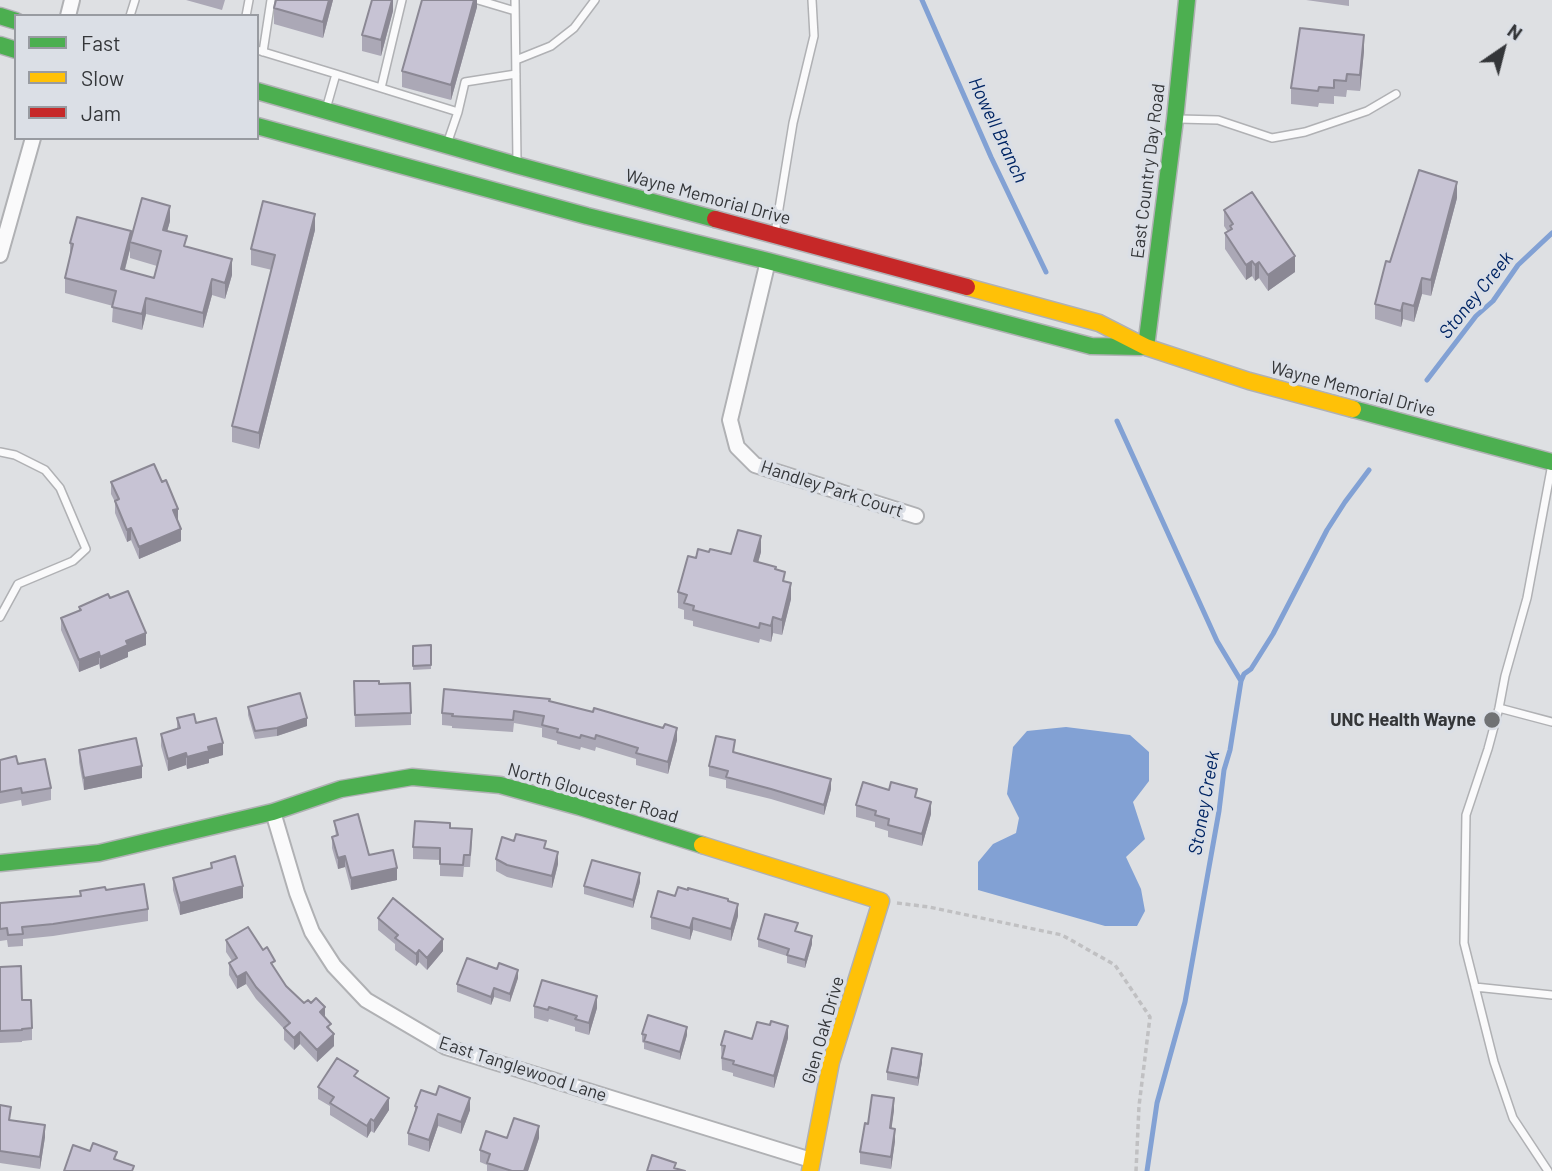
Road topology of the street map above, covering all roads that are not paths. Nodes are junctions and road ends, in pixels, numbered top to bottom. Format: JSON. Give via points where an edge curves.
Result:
{"nodes":[{"id":1,"x":271,"y":0,"type":"edge"},
{"id":2,"x":402,"y":0,"type":"edge"},
{"id":3,"x":478,"y":0,"type":"edge"},
{"id":4,"x":515,"y":0,"type":"edge"},
{"id":5,"x":595,"y":0,"type":"edge"},
{"id":6,"x":811,"y":0,"type":"edge"},
{"id":7,"x":1188,"y":0,"type":"edge"},
{"id":8,"x":515,"y":11,"type":"junction"},
{"id":9,"x":260,"y":51,"type":"edge"},
{"id":10,"x":516,"y":60,"type":"junction"},
{"id":11,"x":336,"y":74,"type":"junction"},
{"id":12,"x":516,"y":74,"type":"junction"},
{"id":13,"x":380,"y":88,"type":"junction"},
{"id":14,"x":259,"y":92,"type":"edge"},
{"id":15,"x":1396,"y":94,"type":"dead end"},
{"id":16,"x":326,"y":111,"type":"junction"},
{"id":17,"x":458,"y":112,"type":"junction"},
{"id":18,"x":1175,"y":118,"type":"junction"},
{"id":19,"x":259,"y":128,"type":"edge"},
{"id":20,"x":32,"y":140,"type":"edge"},
{"id":21,"x":446,"y":145,"type":"junction"},
{"id":22,"x":516,"y":165,"type":"junction"},
{"id":23,"x":775,"y":235,"type":"junction"},
{"id":24,"x":0,"y":255,"type":"edge"},
{"id":25,"x":768,"y":261,"type":"junction"},
{"id":26,"x":1146,"y":347,"type":"junction"},
{"id":27,"x":0,"y":452,"type":"edge"},
{"id":28,"x":1552,"y":463,"type":"edge"},
{"id":29,"x":916,"y":516,"type":"dead end"},
{"id":30,"x":0,"y":617,"type":"edge"},
{"id":31,"x":1499,"y":708,"type":"junction"},
{"id":32,"x":1552,"y":722,"type":"edge"},
{"id":33,"x":273,"y":812,"type":"junction"},
{"id":34,"x":0,"y":863,"type":"edge"},
{"id":35,"x":881,"y":901,"type":"joint"},
{"id":36,"x":1475,"y":987,"type":"junction"},
{"id":37,"x":1552,"y":995,"type":"edge"},
{"id":38,"x":811,"y":1166,"type":"edge"},
{"id":39,"x":1548,"y":1171,"type":"edge"}],
"edges":[{"from":1,"to":9,"type":"lane"},
{"from":2,"to":13,"type":"lane"},
{"from":3,"to":8,"type":"lane"},
{"from":4,"to":8,"type":"lane"},
{"from":5,"to":10,"type":"lane","via":[[574,28],[551,46]]},
{"from":6,"to":23,"type":"lane","via":[[814,36],[793,123]]},
{"from":7,"to":18,"type":"main road","name":"East Country Day Road"},
{"from":8,"to":10,"type":"lane"},
{"from":9,"to":11,"type":"lane"},
{"from":10,"to":12,"type":"lane"},
{"from":11,"to":13,"type":"lane"},
{"from":11,"to":16,"type":"lane"},
{"from":12,"to":17,"type":"lane","via":[[465,82]]},
{"from":12,"to":22,"type":"lane"},
{"from":13,"to":17,"type":"lane"},
{"from":14,"to":16,"type":"main road","name":"Wayne Memorial Drive"},
{"from":15,"to":18,"type":"lane","via":[[1367,111],[1272,138],[1218,120]]},
{"from":16,"to":21,"type":"main road","name":"Wayne Memorial Drive"},
{"from":17,"to":21,"type":"lane"},
{"from":18,"to":26,"type":"main road","name":"East Country Day Road"},
{"from":19,"to":25,"type":"main road","name":"Wayne Memorial Drive"},
{"from":20,"to":24,"type":"street"},
{"from":21,"to":22,"type":"main road","name":"Wayne Memorial Drive"},
{"from":22,"to":23,"type":"main road","name":"Wayne Memorial Drive"},
{"from":23,"to":26,"type":"main road","name":"Wayne Memorial Drive","via":[[1099,323]]},
{"from":25,"to":26,"type":"main road","name":"Wayne Memorial Drive","via":[[1091,346]]},
{"from":25,"to":29,"type":"street","name":"Handley Park Court","via":[[730,420],[737,447],[755,465]]},
{"from":26,"to":28,"type":"main road","name":"Wayne Memorial Drive","via":[[1249,381]]},
{"from":27,"to":30,"type":"lane","via":[[45,470],[60,488],[86,549],[72,561],[18,584]]},
{"from":28,"to":31,"type":"lane","via":[[1527,598]]},
{"from":31,"to":32,"type":"lane"},
{"from":31,"to":36,"type":"lane","via":[[1466,816],[1464,943]]},
{"from":33,"to":34,"type":"main road","name":"North Gloucester Road","via":[[99,853]]},
{"from":33,"to":35,"type":"main road","name":"North Gloucester Road","via":[[341,789],[412,777],[500,785]]},
{"from":33,"to":38,"type":"street","name":"East Tanglewood Lane","via":[[312,932],[334,966],[366,1000],[446,1047]]},
{"from":35,"to":38,"type":"main road","name":"Glen Oak Drive","via":[[831,1062]]},
{"from":36,"to":37,"type":"lane"},
{"from":36,"to":39,"type":"lane","via":[[1513,1118]]}]}
